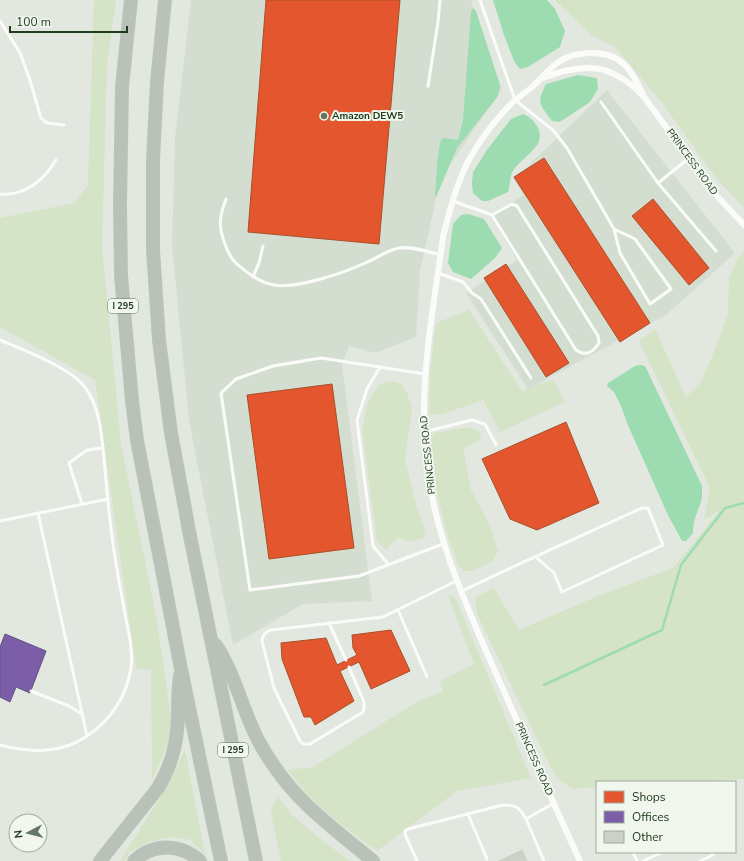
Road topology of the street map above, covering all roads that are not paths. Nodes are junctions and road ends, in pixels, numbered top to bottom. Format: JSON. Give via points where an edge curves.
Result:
{"nodes":[{"id":1,"x":131,"y":0,"type":"edge"},
{"id":2,"x":166,"y":0,"type":"edge"},
{"id":3,"x":440,"y":0,"type":"edge"},
{"id":4,"x":480,"y":0,"type":"edge"},
{"id":5,"x":0,"y":21,"type":"edge"},
{"id":6,"x":542,"y":78,"type":"junction"},
{"id":7,"x":428,"y":86,"type":"dead end"},
{"id":8,"x":644,"y":96,"type":"junction"},
{"id":9,"x":515,"y":100,"type":"junction"},
{"id":10,"x":601,"y":102,"type":"dead end"},
{"id":11,"x":64,"y":125,"type":"dead end"},
{"id":12,"x":689,"y":158,"type":"junction"},
{"id":13,"x":56,"y":160,"type":"dead end"},
{"id":14,"x":658,"y":183,"type":"junction"},
{"id":15,"x":0,"y":194,"type":"edge"},
{"id":16,"x":226,"y":199,"type":"dead end"},
{"id":17,"x":453,"y":201,"type":"junction"},
{"id":18,"x":492,"y":215,"type":"junction"},
{"id":19,"x":744,"y":225,"type":"edge"},
{"id":20,"x":614,"y":229,"type":"junction"},
{"id":21,"x":263,"y":246,"type":"dead end"},
{"id":22,"x":716,"y":251,"type":"dead end"},
{"id":23,"x":441,"y":255,"type":"junction"},
{"id":24,"x":438,"y":273,"type":"junction"},
{"id":25,"x":253,"y":277,"type":"junction"},
{"id":26,"x":0,"y":340,"type":"edge"},
{"id":27,"x":380,"y":367,"type":"junction"},
{"id":28,"x":425,"y":374,"type":"junction"},
{"id":29,"x":531,"y":378,"type":"dead end"},
{"id":30,"x":424,"y":432,"type":"junction"},
{"id":31,"x":496,"y":445,"type":"dead end"},
{"id":32,"x":102,"y":448,"type":"junction"},
{"id":33,"x":108,"y":499,"type":"junction"},
{"id":34,"x":82,"y":504,"type":"junction"},
{"id":35,"x":38,"y":513,"type":"junction"},
{"id":36,"x":0,"y":521,"type":"edge"},
{"id":37,"x":443,"y":544,"type":"junction"},
{"id":38,"x":536,"y":557,"type":"junction"},
{"id":39,"x":388,"y":564,"type":"junction"},
{"id":40,"x":456,"y":581,"type":"junction"},
{"id":41,"x":460,"y":592,"type":"junction"},
{"id":42,"x":398,"y":610,"type":"junction"},
{"id":43,"x":329,"y":623,"type":"junction"},
{"id":44,"x":212,"y":639,"type":"junction"},
{"id":45,"x":346,"y":660,"type":"dead end"},
{"id":46,"x":349,"y":667,"type":"dead end"},
{"id":47,"x":181,"y":669,"type":"junction"},
{"id":48,"x":427,"y":677,"type":"dead end"},
{"id":49,"x":31,"y":691,"type":"dead end"},
{"id":50,"x":82,"y":714,"type":"junction"},
{"id":51,"x":87,"y":736,"type":"junction"},
{"id":52,"x":0,"y":745,"type":"edge"},
{"id":53,"x":554,"y":803,"type":"junction"},
{"id":54,"x":468,"y":814,"type":"junction"},
{"id":55,"x":526,"y":819,"type":"junction"},
{"id":56,"x":661,"y":853,"type":"edge"},
{"id":57,"x":712,"y":853,"type":"edge"},
{"id":58,"x":487,"y":859,"type":"dead end"},
{"id":59,"x":100,"y":861,"type":"edge"},
{"id":60,"x":134,"y":861,"type":"edge"},
{"id":61,"x":200,"y":861,"type":"edge"},
{"id":62,"x":222,"y":861,"type":"edge"},
{"id":63,"x":256,"y":861,"type":"edge"},
{"id":64,"x":373,"y":861,"type":"edge"},
{"id":65,"x":417,"y":861,"type":"edge"},
{"id":66,"x":544,"y":861,"type":"edge"},
{"id":67,"x":580,"y":861,"type":"edge"},
{"id":68,"x":643,"y":861,"type":"edge"},
{"id":69,"x":700,"y":861,"type":"edge"}],
"edges":[{"from":1,"to":47,"type":"highway","number":"I 295","via":[[122,103],[121,275],[137,440]]},
{"from":2,"to":44,"type":"highway","number":"I 295","via":[[156,82],[153,160],[155,295],[160,355],[172,433]]},
{"from":3,"to":7,"type":"lane"},
{"from":4,"to":9,"type":"lane"},
{"from":5,"to":11,"type":"lane","via":[[20,53],[30,77],[41,118],[47,123]]},
{"from":6,"to":8,"type":"street","name":"PRINCESS ROAD","via":[[558,72],[591,68],[624,80]]},
{"from":6,"to":8,"type":"street","name":"PRINCESS ROAD","via":[[560,60],[573,55],[600,53],[624,64],[635,76]]},
{"from":6,"to":9,"type":"street","name":"PRINCESS ROAD"},
{"from":8,"to":12,"type":"street","name":"PRINCESS ROAD"},
{"from":9,"to":17,"type":"street","name":"PRINCESS ROAD","via":[[494,124],[472,156]]},
{"from":9,"to":20,"type":"lane","via":[[553,130]]},
{"from":10,"to":14,"type":"lane"},
{"from":12,"to":14,"type":"lane"},
{"from":12,"to":19,"type":"street","name":"PRINCESS ROAD","via":[[716,195]]},
{"from":13,"to":15,"type":"lane","via":[[42,179],[33,186],[14,194]]},
{"from":14,"to":22,"type":"lane"},
{"from":16,"to":25,"type":"lane","via":[[220,218],[222,234],[234,262]]},
{"from":17,"to":18,"type":"lane"},
{"from":17,"to":23,"type":"street","name":"PRINCESS ROAD"},
{"from":18,"to":18,"type":"lane","via":[[512,204],[517,206],[598,336],[599,343],[589,354],[576,350]]},
{"from":20,"to":20,"type":"lane","via":[[620,253],[650,304],[671,289],[635,239]]},
{"from":21,"to":25,"type":"lane"},
{"from":23,"to":24,"type":"street","name":"PRINCESS ROAD"},
{"from":23,"to":25,"type":"lane","via":[[399,248],[356,268],[293,285],[274,285]]},
{"from":24,"to":28,"type":"street","name":"PRINCESS ROAD"},
{"from":24,"to":29,"type":"lane","via":[[463,282],[481,299]]},
{"from":26,"to":32,"type":"lane","via":[[69,372],[84,385],[94,401]]},
{"from":27,"to":28,"type":"lane"},
{"from":27,"to":39,"type":"lane","via":[[367,389],[357,420],[373,546]]},
{"from":27,"to":39,"type":"lane","via":[[321,358],[273,366],[236,379],[221,393],[250,590],[359,576]]},
{"from":28,"to":30,"type":"street","name":"PRINCESS ROAD"},
{"from":30,"to":31,"type":"lane","via":[[472,420],[485,424]]},
{"from":30,"to":37,"type":"street","name":"PRINCESS ROAD","via":[[429,483]]},
{"from":32,"to":33,"type":"lane"},
{"from":32,"to":34,"type":"lane","via":[[87,450],[69,463]]},
{"from":33,"to":34,"type":"lane"},
{"from":33,"to":51,"type":"lane","via":[[131,646],[131,666],[120,702],[104,722]]},
{"from":34,"to":35,"type":"lane"},
{"from":35,"to":36,"type":"lane"},
{"from":35,"to":50,"type":"lane"},
{"from":37,"to":39,"type":"lane"},
{"from":37,"to":40,"type":"street","name":"PRINCESS ROAD"},
{"from":38,"to":38,"type":"lane","via":[[642,508],[648,508],[663,545],[562,592],[554,573]]},
{"from":38,"to":41,"type":"lane"},
{"from":40,"to":41,"type":"street","name":"PRINCESS ROAD"},
{"from":40,"to":42,"type":"lane"},
{"from":41,"to":53,"type":"street","name":"PRINCESS ROAD"},
{"from":42,"to":43,"type":"lane","via":[[383,617]]},
{"from":42,"to":48,"type":"lane"},
{"from":43,"to":45,"type":"lane"},
{"from":43,"to":46,"type":"lane","via":[[271,630],[262,641],[274,688],[303,744],[310,744],[363,712],[364,702]]},
{"from":44,"to":63,"type":"highway","number":"I 295"},
{"from":44,"to":64,"type":"highway","via":[[225,660],[250,723],[279,773],[307,806]]},
{"from":47,"to":59,"type":"highway","via":[[178,729],[171,762],[158,788]]},
{"from":47,"to":62,"type":"highway","number":"I 295"},
{"from":49,"to":50,"type":"lane"},
{"from":50,"to":51,"type":"lane"},
{"from":51,"to":52,"type":"lane","via":[[65,747],[45,751]]},
{"from":53,"to":55,"type":"lane"},
{"from":53,"to":67,"type":"street","name":"PRINCESS ROAD"},
{"from":54,"to":55,"type":"lane","via":[[510,805],[519,808]]},
{"from":54,"to":58,"type":"lane"},
{"from":54,"to":65,"type":"lane","via":[[405,831]]},
{"from":55,"to":66,"type":"lane"},
{"from":56,"to":68,"type":"lane"},
{"from":57,"to":69,"type":"lane","via":[[713,855]]},
{"from":60,"to":61,"type":"highway","via":[[149,850],[168,847],[178,848]]}]}
